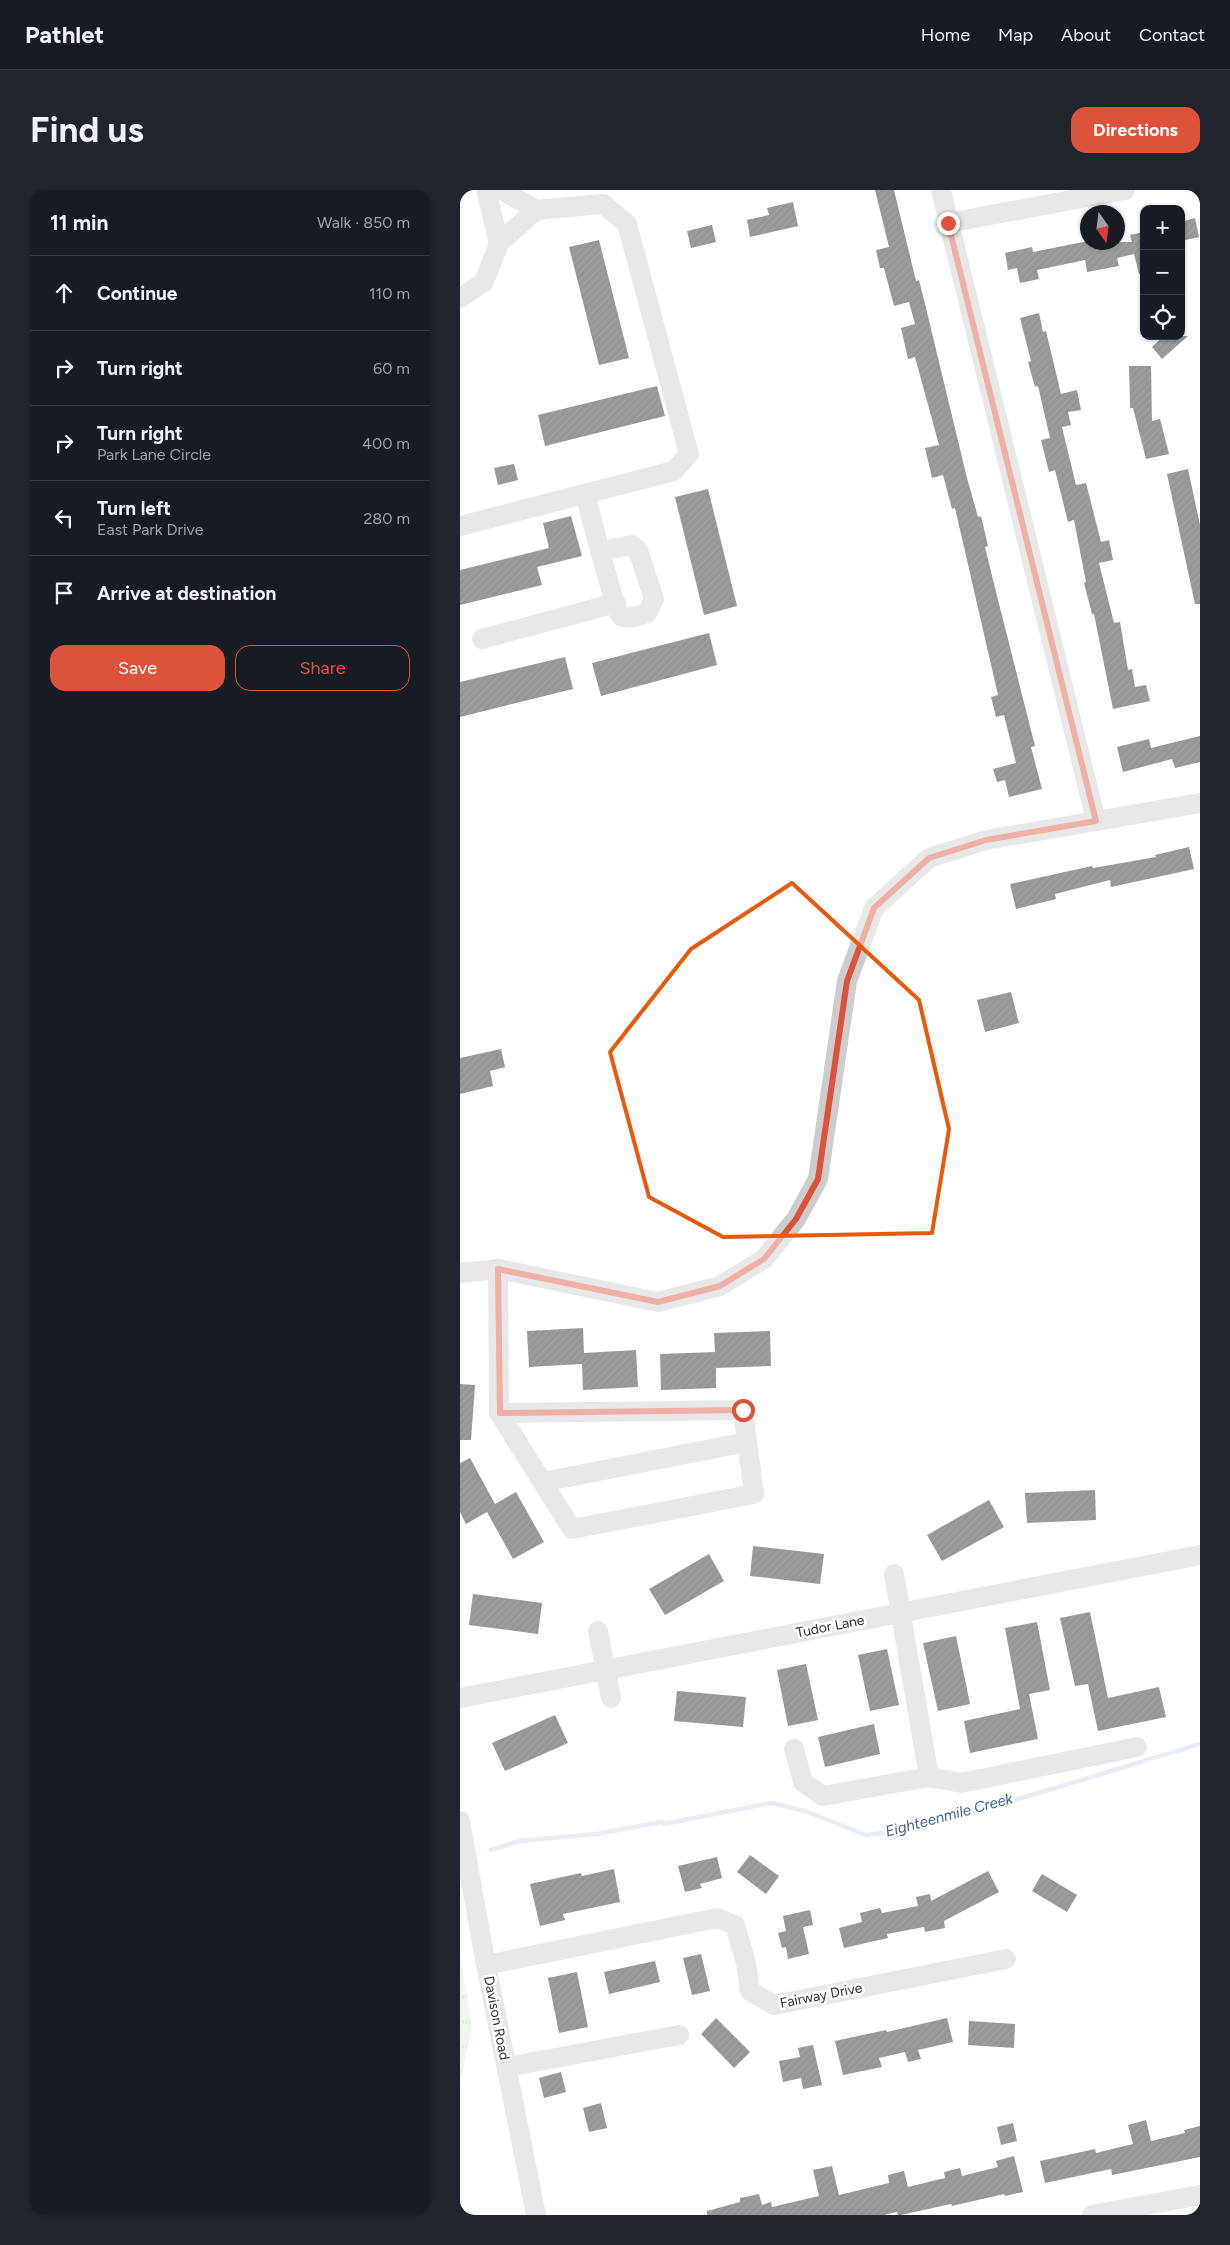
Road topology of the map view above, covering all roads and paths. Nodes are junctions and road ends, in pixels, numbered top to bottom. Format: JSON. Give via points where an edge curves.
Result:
{"nodes":[{"id":1,"x":486,"y":190,"type":"edge"},
{"id":2,"x":502,"y":190,"type":"edge"},
{"id":3,"x":941,"y":190,"type":"edge"},
{"id":4,"x":1126,"y":190,"type":"edge"},
{"id":5,"x":536,"y":210,"type":"junction"},
{"id":6,"x":948,"y":223,"type":"junction"},
{"id":7,"x":499,"y":243,"type":"junction"},
{"id":8,"x":460,"y":298,"type":"edge"},
{"id":9,"x":585,"y":494,"type":"junction"},
{"id":10,"x":460,"y":526,"type":"edge"},
{"id":11,"x":601,"y":551,"type":"junction"},
{"id":12,"x":616,"y":604,"type":"junction"},
{"id":13,"x":482,"y":640,"type":"dead end"},
{"id":14,"x":1200,"y":803,"type":"edge"},
{"id":15,"x":1096,"y":821,"type":"junction"},
{"id":16,"x":498,"y":1269,"type":"junction"},
{"id":17,"x":460,"y":1273,"type":"edge"},
{"id":18,"x":500,"y":1413,"type":"junction"},
{"id":19,"x":747,"y":1442,"type":"junction"},
{"id":20,"x":542,"y":1482,"type":"junction"},
{"id":21,"x":1200,"y":1555,"type":"edge"},
{"id":22,"x":894,"y":1574,"type":"dead end"},
{"id":23,"x":900,"y":1613,"type":"junction"},
{"id":24,"x":598,"y":1631,"type":"dead end"},
{"id":25,"x":605,"y":1670,"type":"junction"},
{"id":26,"x":460,"y":1698,"type":"edge"},
{"id":27,"x":611,"y":1698,"type":"dead end"},
{"id":28,"x":1137,"y":1747,"type":"dead end"},
{"id":29,"x":794,"y":1749,"type":"dead end"},
{"id":30,"x":929,"y":1777,"type":"junction"},
{"id":31,"x":460,"y":1821,"type":"edge"},
{"id":32,"x":1006,"y":1959,"type":"dead end"},
{"id":33,"x":486,"y":1965,"type":"junction"},
{"id":34,"x":679,"y":2035,"type":"dead end"},
{"id":35,"x":507,"y":2067,"type":"junction"},
{"id":36,"x":1200,"y":2195,"type":"edge"},
{"id":37,"x":536,"y":2215,"type":"edge"},
{"id":38,"x":1092,"y":2215,"type":"edge"}],
"edges":[{"from":1,"to":7,"type":"street"},
{"from":2,"to":5,"type":"street"},
{"from":3,"to":6,"type":"street"},
{"from":4,"to":6,"type":"street"},
{"from":5,"to":7,"type":"street"},
{"from":5,"to":9,"type":"street","via":[[603,204],[627,224],[689,454],[674,471]]},
{"from":6,"to":15,"type":"street"},
{"from":7,"to":8,"type":"street","via":[[484,282]]},
{"from":9,"to":10,"type":"street"},
{"from":9,"to":11,"type":"street"},
{"from":11,"to":12,"type":"street"},
{"from":11,"to":12,"type":"street","via":[[632,545],[641,553],[654,599],[647,612],[628,618],[618,612]]},
{"from":12,"to":13,"type":"street"},
{"from":14,"to":15,"type":"street"},
{"from":15,"to":16,"type":"street","via":[[986,840],[929,858],[874,908],[847,981],[818,1179],[796,1219],[764,1259],[720,1286],[658,1302]]},
{"from":16,"to":17,"type":"street"},
{"from":16,"to":18,"type":"street"},
{"from":18,"to":19,"type":"street","via":[[743,1410]]},
{"from":18,"to":20,"type":"street"},
{"from":19,"to":20,"type":"street"},
{"from":19,"to":20,"type":"street","via":[[754,1494],[572,1529]]},
{"from":21,"to":23,"type":"street","name":"Tudor Lane"},
{"from":22,"to":23,"type":"street"},
{"from":23,"to":25,"type":"street","name":"Tudor Lane"},
{"from":23,"to":30,"type":"street"},
{"from":24,"to":25,"type":"street"},
{"from":25,"to":26,"type":"street","name":"Tudor Lane"},
{"from":25,"to":27,"type":"street"},
{"from":28,"to":30,"type":"street","via":[[961,1783]]},
{"from":29,"to":30,"type":"street","via":[[803,1782],[823,1796]]},
{"from":31,"to":33,"type":"street","name":"Davison Road"},
{"from":32,"to":33,"type":"street","name":"Fairway Drive","via":[[774,2005],[750,1991],[735,1926],[717,1918]]},
{"from":33,"to":35,"type":"street","name":"Davison Road"},
{"from":34,"to":35,"type":"street"},
{"from":35,"to":37,"type":"street","name":"Davison Road"},
{"from":36,"to":38,"type":"street"}]}
